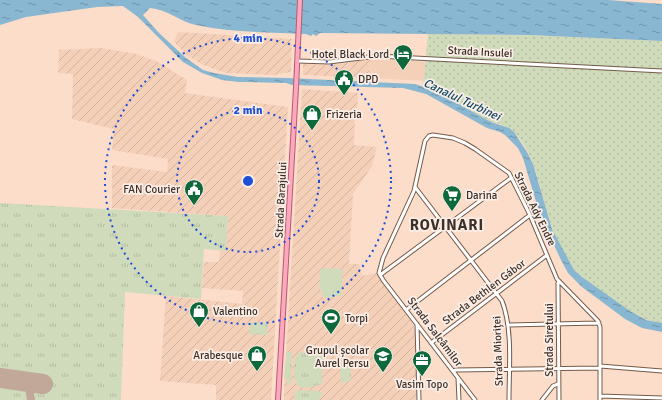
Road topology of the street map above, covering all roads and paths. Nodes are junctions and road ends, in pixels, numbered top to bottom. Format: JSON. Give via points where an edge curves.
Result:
{"nodes":[{"id":1,"x":300,"y":0,"type":"edge"},
{"id":2,"x":298,"y":61,"type":"junction"},
{"id":3,"x":662,"y":71,"type":"edge"},
{"id":4,"x":511,"y":178,"type":"junction"},
{"id":5,"x":415,"y":187,"type":"junction"},
{"id":6,"x":530,"y":215,"type":"junction"},
{"id":7,"x":446,"y":227,"type":"junction"},
{"id":8,"x":547,"y":255,"type":"junction"},
{"id":9,"x":472,"y":260,"type":"junction"},
{"id":10,"x":380,"y":275,"type":"junction"},
{"id":11,"x":559,"y":281,"type":"junction"},
{"id":12,"x":497,"y":293,"type":"junction"},
{"id":13,"x":406,"y":310,"type":"junction"},
{"id":14,"x":599,"y":323,"type":"junction"},
{"id":15,"x":417,"y":324,"type":"junction"},
{"id":16,"x":557,"y":324,"type":"junction"},
{"id":17,"x":508,"y":325,"type":"junction"},
{"id":18,"x":431,"y":343,"type":"junction"},
{"id":19,"x":600,"y":367,"type":"junction"},
{"id":20,"x":559,"y":368,"type":"junction"},
{"id":21,"x":509,"y":369,"type":"junction"},
{"id":22,"x":453,"y":371,"type":"junction"},
{"id":23,"x":662,"y":371,"type":"edge"},
{"id":24,"x":458,"y":378,"type":"junction"},
{"id":25,"x":558,"y":384,"type":"junction"},
{"id":26,"x":600,"y":398,"type":"edge"},
{"id":27,"x":662,"y":398,"type":"edge"},
{"id":28,"x":278,"y":400,"type":"edge"},
{"id":29,"x":418,"y":400,"type":"edge"},
{"id":30,"x":459,"y":400,"type":"edge"},
{"id":31,"x":475,"y":400,"type":"edge"},
{"id":32,"x":509,"y":400,"type":"edge"},
{"id":33,"x":542,"y":400,"type":"edge"},
{"id":34,"x":558,"y":400,"type":"edge"}],
"edges":[{"from":1,"to":2,"type":"main road","name":"Strada Barajului"},
{"from":2,"to":3,"type":"street","name":"Strada Insulei","via":[[329,62],[379,56]]},
{"from":2,"to":28,"type":"main road","name":"Strada Barajului"},
{"from":4,"to":5,"type":"street","name":"Strada Ady Endre","via":[[507,172],[470,146],[453,138],[429,136],[425,141]]},
{"from":4,"to":6,"type":"street","name":"Strada Ady Endre"},
{"from":4,"to":7,"type":"street"},
{"from":5,"to":7,"type":"street","name":"Strada Mioriței"},
{"from":5,"to":10,"type":"street","name":"Strada Ady Endre","via":[[380,266]]},
{"from":6,"to":8,"type":"street","name":"Strada Ady Endre"},
{"from":6,"to":9,"type":"street"},
{"from":7,"to":9,"type":"street","name":"Strada Mioriței"},
{"from":7,"to":10,"type":"street"},
{"from":8,"to":11,"type":"street","name":"Strada Ady Endre"},
{"from":8,"to":12,"type":"street","name":"Strada Bethlen Gábor"},
{"from":9,"to":12,"type":"street","name":"Strada Mioriței"},
{"from":9,"to":13,"type":"street"},
{"from":10,"to":13,"type":"street","name":"Strada Salcâmilor"},
{"from":11,"to":14,"type":"street","name":"Strada Ady Endre"},
{"from":11,"to":16,"type":"street","name":"Strada Siretului"},
{"from":12,"to":17,"type":"street","name":"Strada Mioriței","via":[[502,301]]},
{"from":12,"to":18,"type":"street","name":"Strada Bethlen Gábor"},
{"from":13,"to":15,"type":"street","name":"Strada Salcâmilor"},
{"from":14,"to":16,"type":"street"},
{"from":14,"to":19,"type":"street"},
{"from":15,"to":18,"type":"street","name":"Strada Salcâmilor"},
{"from":15,"to":29,"type":"street"},
{"from":16,"to":17,"type":"street"},
{"from":16,"to":20,"type":"street","name":"Strada Siretului"},
{"from":17,"to":21,"type":"street","name":"Strada Mioriței"},
{"from":18,"to":22,"type":"street","name":"Strada Salcâmilor"},
{"from":19,"to":20,"type":"street"},
{"from":19,"to":23,"type":"street"},
{"from":19,"to":26,"type":"street"},
{"from":20,"to":21,"type":"street"},
{"from":20,"to":25,"type":"street","name":"Strada Siretului"},
{"from":21,"to":22,"type":"street"},
{"from":21,"to":32,"type":"street","name":"Strada Mioriței"},
{"from":22,"to":24,"type":"street","name":"Strada Salcâmilor"},
{"from":24,"to":30,"type":"street"},
{"from":24,"to":31,"type":"street","name":"Strada Salcâmilor"},
{"from":25,"to":33,"type":"street","via":[[553,386]]},
{"from":25,"to":34,"type":"street","name":"Strada Siretului"},
{"from":26,"to":27,"type":"street"}]}
